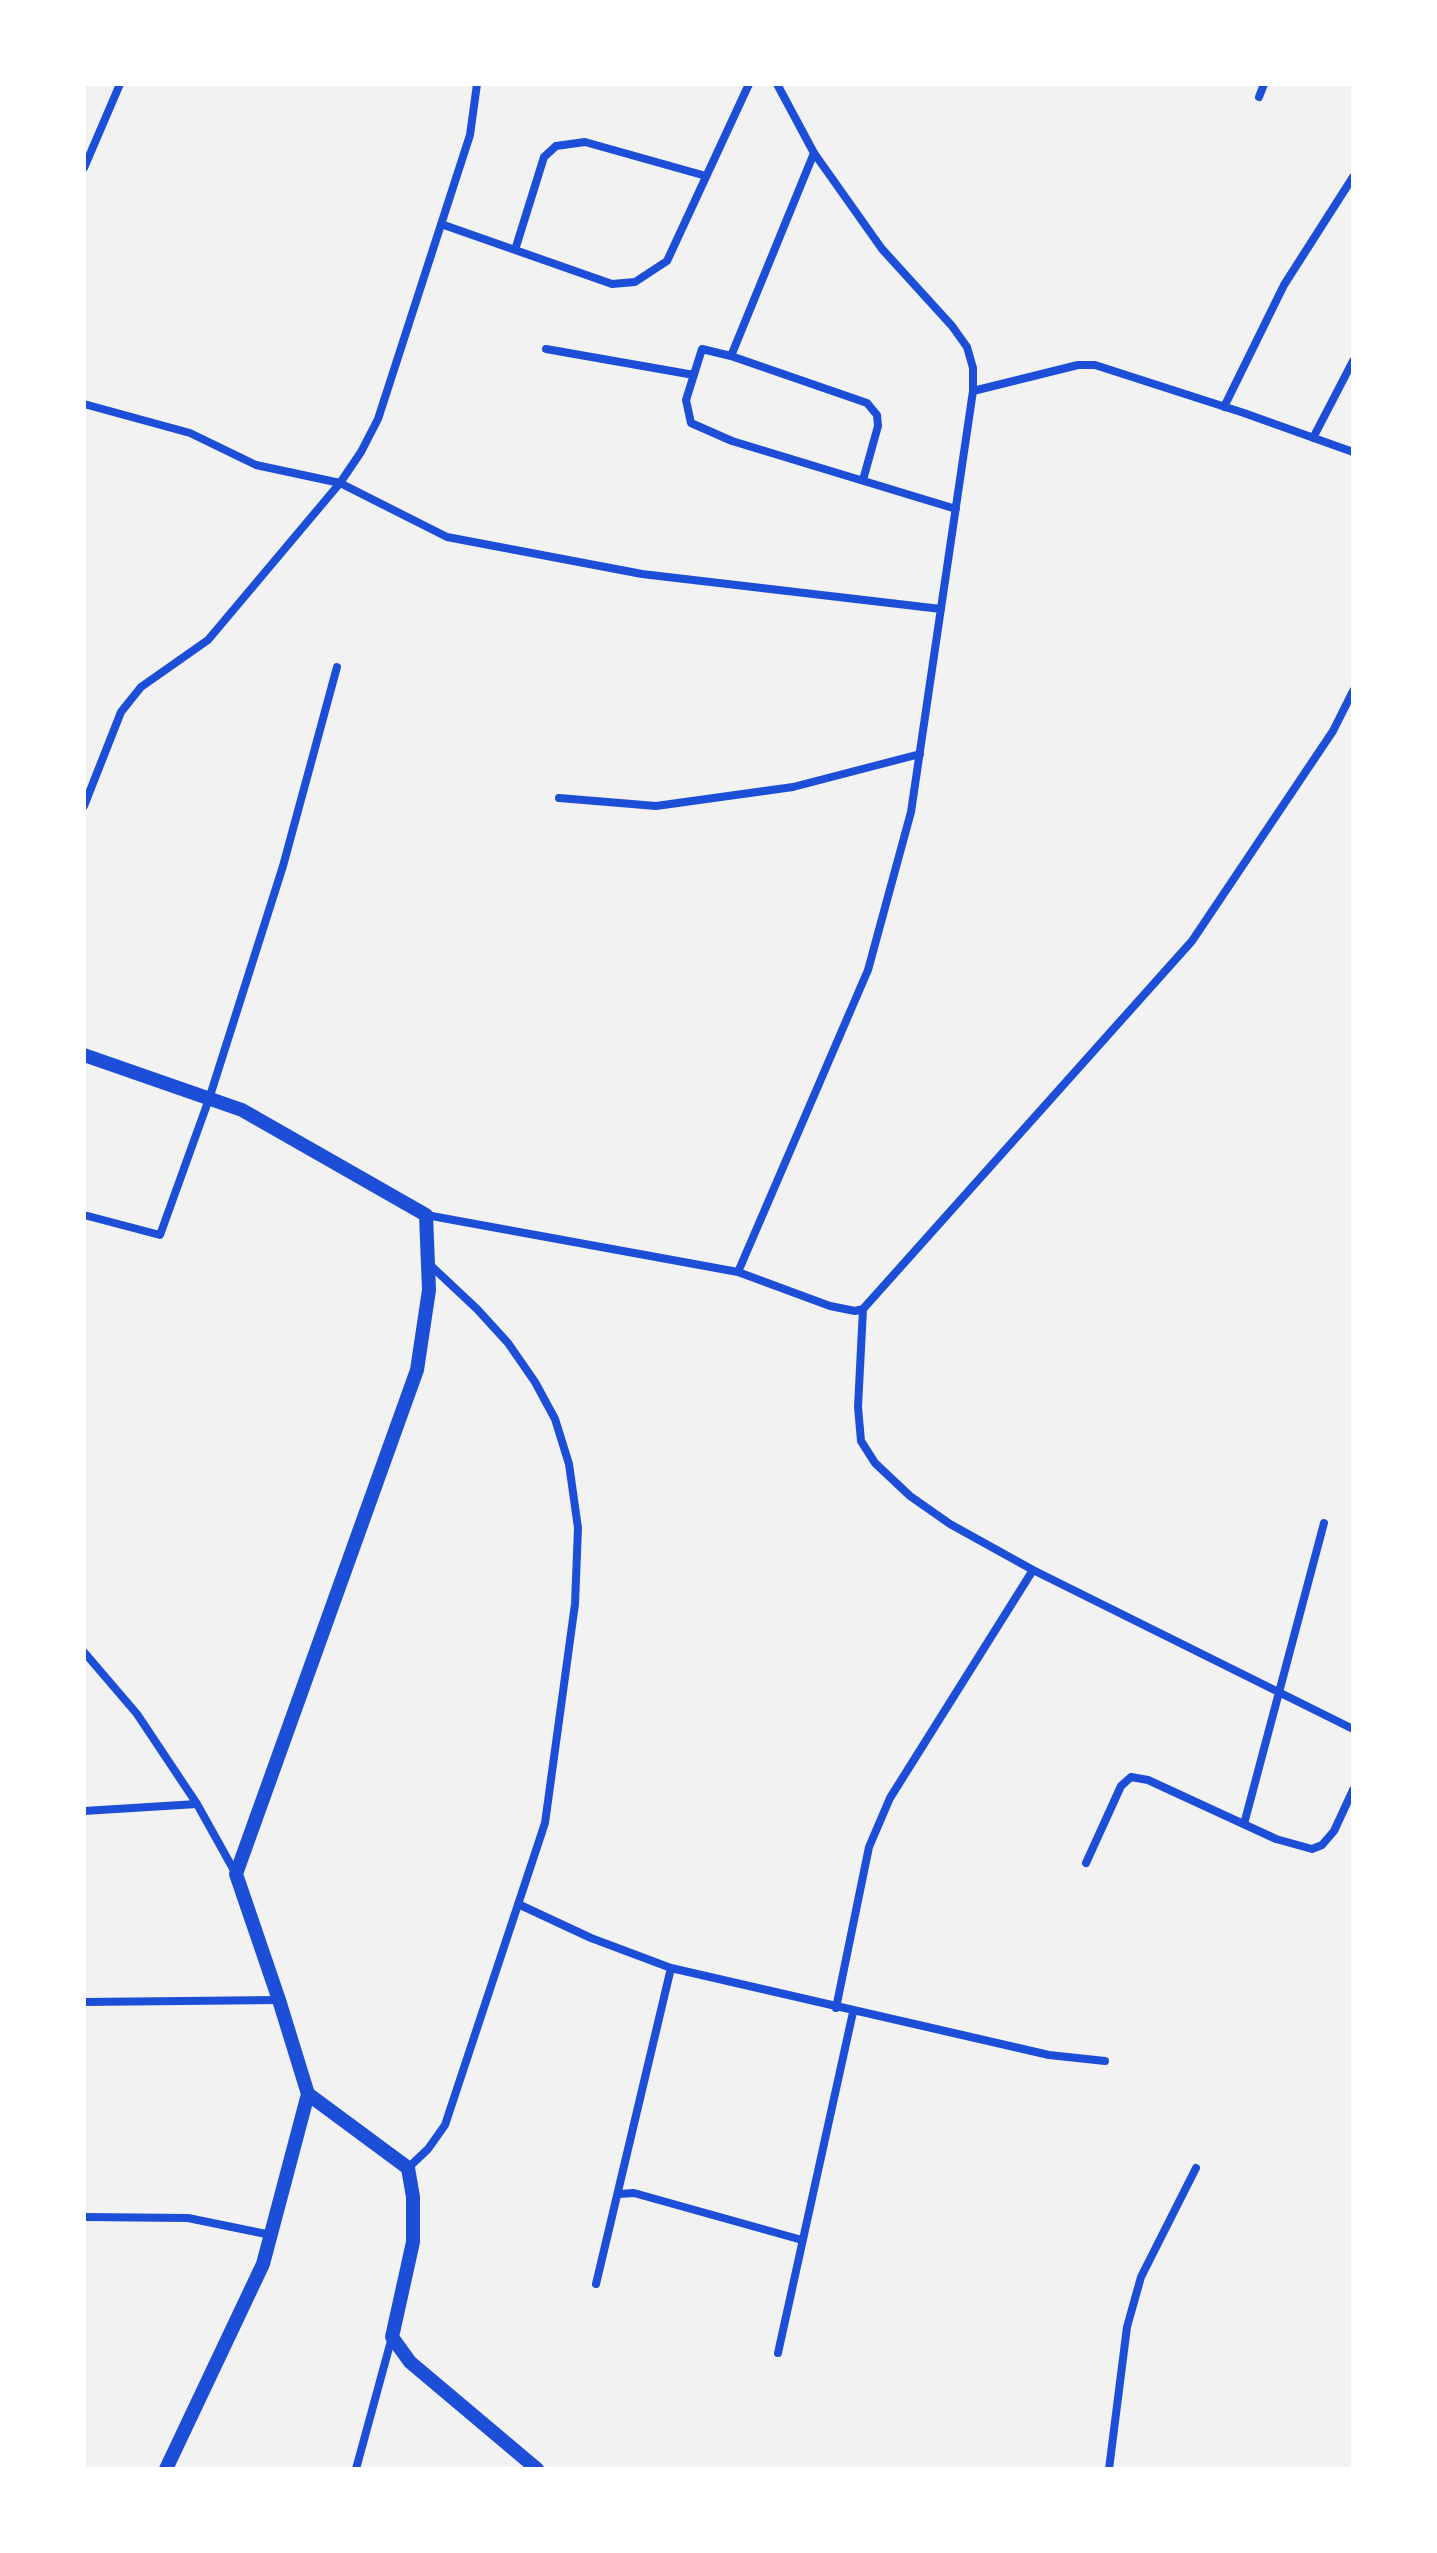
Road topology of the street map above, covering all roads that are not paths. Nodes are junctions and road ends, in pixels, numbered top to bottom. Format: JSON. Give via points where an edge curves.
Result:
{"nodes":[{"id":1,"x":120,"y":84,"type":"edge"},
{"id":2,"x":477,"y":84,"type":"edge"},
{"id":3,"x":749,"y":84,"type":"edge"},
{"id":4,"x":777,"y":84,"type":"edge"},
{"id":5,"x":1264,"y":84,"type":"edge"},
{"id":6,"x":1259,"y":97,"type":"dead end"},
{"id":7,"x":814,"y":153,"type":"junction"},
{"id":8,"x":84,"y":168,"type":"edge"},
{"id":9,"x":706,"y":176,"type":"junction"},
{"id":10,"x":1353,"y":177,"type":"edge"},
{"id":11,"x":441,"y":224,"type":"junction"},
{"id":12,"x":515,"y":250,"type":"junction"},
{"id":13,"x":546,"y":349,"type":"dead end"},
{"id":14,"x":731,"y":356,"type":"junction"},
{"id":15,"x":1353,"y":361,"type":"edge"},
{"id":16,"x":694,"y":375,"type":"junction"},
{"id":17,"x":973,"y":391,"type":"junction"},
{"id":18,"x":84,"y":404,"type":"edge"},
{"id":19,"x":1224,"y":407,"type":"junction"},
{"id":20,"x":1313,"y":438,"type":"junction"},
{"id":21,"x":1353,"y":452,"type":"edge"},
{"id":22,"x":863,"y":480,"type":"junction"},
{"id":23,"x":340,"y":483,"type":"junction"},
{"id":24,"x":956,"y":509,"type":"junction"},
{"id":25,"x":941,"y":609,"type":"junction"},
{"id":26,"x":337,"y":667,"type":"dead end"},
{"id":27,"x":1353,"y":691,"type":"edge"},
{"id":28,"x":920,"y":754,"type":"junction"},
{"id":29,"x":559,"y":798,"type":"dead end"},
{"id":30,"x":84,"y":806,"type":"edge"},
{"id":31,"x":84,"y":1055,"type":"edge"},
{"id":32,"x":209,"y":1099,"type":"junction"},
{"id":33,"x":84,"y":1215,"type":"edge"},
{"id":34,"x":426,"y":1215,"type":"junction"},
{"id":35,"x":428,"y":1263,"type":"junction"},
{"id":36,"x":738,"y":1272,"type":"junction"},
{"id":37,"x":863,"y":1309,"type":"junction"},
{"id":38,"x":1324,"y":1523,"type":"dead end"},
{"id":39,"x":1033,"y":1570,"type":"junction"},
{"id":40,"x":84,"y":1652,"type":"edge"},
{"id":41,"x":1279,"y":1691,"type":"junction"},
{"id":42,"x":1353,"y":1729,"type":"edge"},
{"id":43,"x":1353,"y":1790,"type":"edge"},
{"id":44,"x":197,"y":1804,"type":"junction"},
{"id":45,"x":84,"y":1811,"type":"edge"},
{"id":46,"x":1244,"y":1824,"type":"junction"},
{"id":47,"x":1086,"y":1863,"type":"dead end"},
{"id":48,"x":236,"y":1874,"type":"junction"},
{"id":49,"x":518,"y":1904,"type":"junction"},
{"id":50,"x":671,"y":1968,"type":"junction"},
{"id":51,"x":279,"y":2000,"type":"junction"},
{"id":52,"x":84,"y":2002,"type":"edge"},
{"id":53,"x":836,"y":2008,"type":"junction"},
{"id":54,"x":853,"y":2012,"type":"junction"},
{"id":55,"x":1105,"y":2061,"type":"dead end"},
{"id":56,"x":308,"y":2094,"type":"junction"},
{"id":57,"x":408,"y":2168,"type":"junction"},
{"id":58,"x":1196,"y":2168,"type":"dead end"},
{"id":59,"x":619,"y":2194,"type":"junction"},
{"id":60,"x":84,"y":2217,"type":"edge"},
{"id":61,"x":271,"y":2235,"type":"junction"},
{"id":62,"x":802,"y":2240,"type":"junction"},
{"id":63,"x":596,"y":2284,"type":"dead end"},
{"id":64,"x":392,"y":2337,"type":"junction"},
{"id":65,"x":778,"y":2353,"type":"dead end"},
{"id":66,"x":166,"y":2469,"type":"edge"},
{"id":67,"x":356,"y":2469,"type":"edge"},
{"id":68,"x":537,"y":2469,"type":"edge"},
{"id":69,"x":1109,"y":2469,"type":"edge"}],
"edges":[{"from":1,"to":8,"type":"street"},
{"from":2,"to":11,"type":"street","via":[[470,135]]},
{"from":3,"to":9,"type":"street"},
{"from":4,"to":7,"type":"street"},
{"from":5,"to":6,"type":"street"},
{"from":7,"to":14,"type":"street"},
{"from":7,"to":17,"type":"street","via":[[882,249],[967,347]]},
{"from":9,"to":12,"type":"street","via":[[667,261],[635,282],[612,284]]},
{"from":9,"to":12,"type":"street","via":[[585,142],[556,146],[544,157]]},
{"from":10,"to":19,"type":"street","via":[[1284,285]]},
{"from":11,"to":12,"type":"street"},
{"from":11,"to":23,"type":"street","via":[[378,419]]},
{"from":13,"to":16,"type":"street"},
{"from":14,"to":16,"type":"street","via":[[702,349]]},
{"from":14,"to":22,"type":"street","via":[[867,403],[878,426]]},
{"from":15,"to":20,"type":"street"},
{"from":16,"to":22,"type":"street","via":[[686,400],[691,423],[732,441]]},
{"from":17,"to":19,"type":"street","via":[[1095,365]]},
{"from":17,"to":24,"type":"street"},
{"from":18,"to":23,"type":"street","via":[[190,433],[256,465]]},
{"from":19,"to":20,"type":"street"},
{"from":20,"to":21,"type":"street"},
{"from":22,"to":24,"type":"street"},
{"from":23,"to":25,"type":"street","via":[[447,537],[642,574]]},
{"from":23,"to":30,"type":"street","via":[[208,640],[141,687],[121,712]]},
{"from":24,"to":25,"type":"street"},
{"from":25,"to":28,"type":"street"},
{"from":26,"to":32,"type":"street","via":[[283,866]]},
{"from":27,"to":37,"type":"street","via":[[1333,731],[1192,941]]},
{"from":28,"to":29,"type":"street","via":[[793,787],[656,806]]},
{"from":28,"to":36,"type":"street","via":[[911,812],[868,970]]},
{"from":31,"to":32,"type":"street"},
{"from":32,"to":33,"type":"street","via":[[160,1235]]},
{"from":32,"to":34,"type":"street","via":[[242,1110]]},
{"from":34,"to":35,"type":"street"},
{"from":34,"to":36,"type":"street"},
{"from":35,"to":48,"type":"street","via":[[417,1370]]},
{"from":35,"to":49,"type":"street","via":[[508,1343],[535,1382],[555,1419],[573,1490],[578,1528],[575,1604],[545,1823]]},
{"from":36,"to":37,"type":"street","via":[[830,1306]]},
{"from":37,"to":39,"type":"street","via":[[858,1416],[867,1453],[910,1496]]},
{"from":38,"to":41,"type":"street"},
{"from":39,"to":41,"type":"street"},
{"from":39,"to":53,"type":"street","via":[[890,1798],[869,1847]]},
{"from":40,"to":44,"type":"street","via":[[137,1714]]},
{"from":41,"to":42,"type":"street"},
{"from":41,"to":46,"type":"street"},
{"from":43,"to":46,"type":"street","via":[[1334,1831],[1312,1849]]},
{"from":44,"to":45,"type":"street"},
{"from":44,"to":48,"type":"street"},
{"from":46,"to":47,"type":"street","via":[[1131,1777],[1121,1786]]},
{"from":48,"to":51,"type":"street"},
{"from":49,"to":50,"type":"street"},
{"from":49,"to":57,"type":"street","via":[[445,2125]]},
{"from":50,"to":53,"type":"street"},
{"from":50,"to":59,"type":"street"},
{"from":51,"to":52,"type":"street"},
{"from":51,"to":56,"type":"street"},
{"from":53,"to":54,"type":"street"},
{"from":54,"to":55,"type":"street","via":[[1049,2055]]},
{"from":54,"to":62,"type":"street"},
{"from":56,"to":57,"type":"street"},
{"from":56,"to":61,"type":"street"},
{"from":57,"to":64,"type":"street","via":[[413,2242]]},
{"from":58,"to":69,"type":"street","via":[[1141,2277],[1127,2327]]},
{"from":59,"to":62,"type":"street","via":[[634,2193]]},
{"from":59,"to":63,"type":"street"},
{"from":60,"to":61,"type":"street","via":[[188,2218]]},
{"from":61,"to":66,"type":"street","via":[[263,2264]]},
{"from":62,"to":65,"type":"street"},
{"from":64,"to":67,"type":"street"},
{"from":64,"to":68,"type":"street","via":[[410,2362]]}]}
